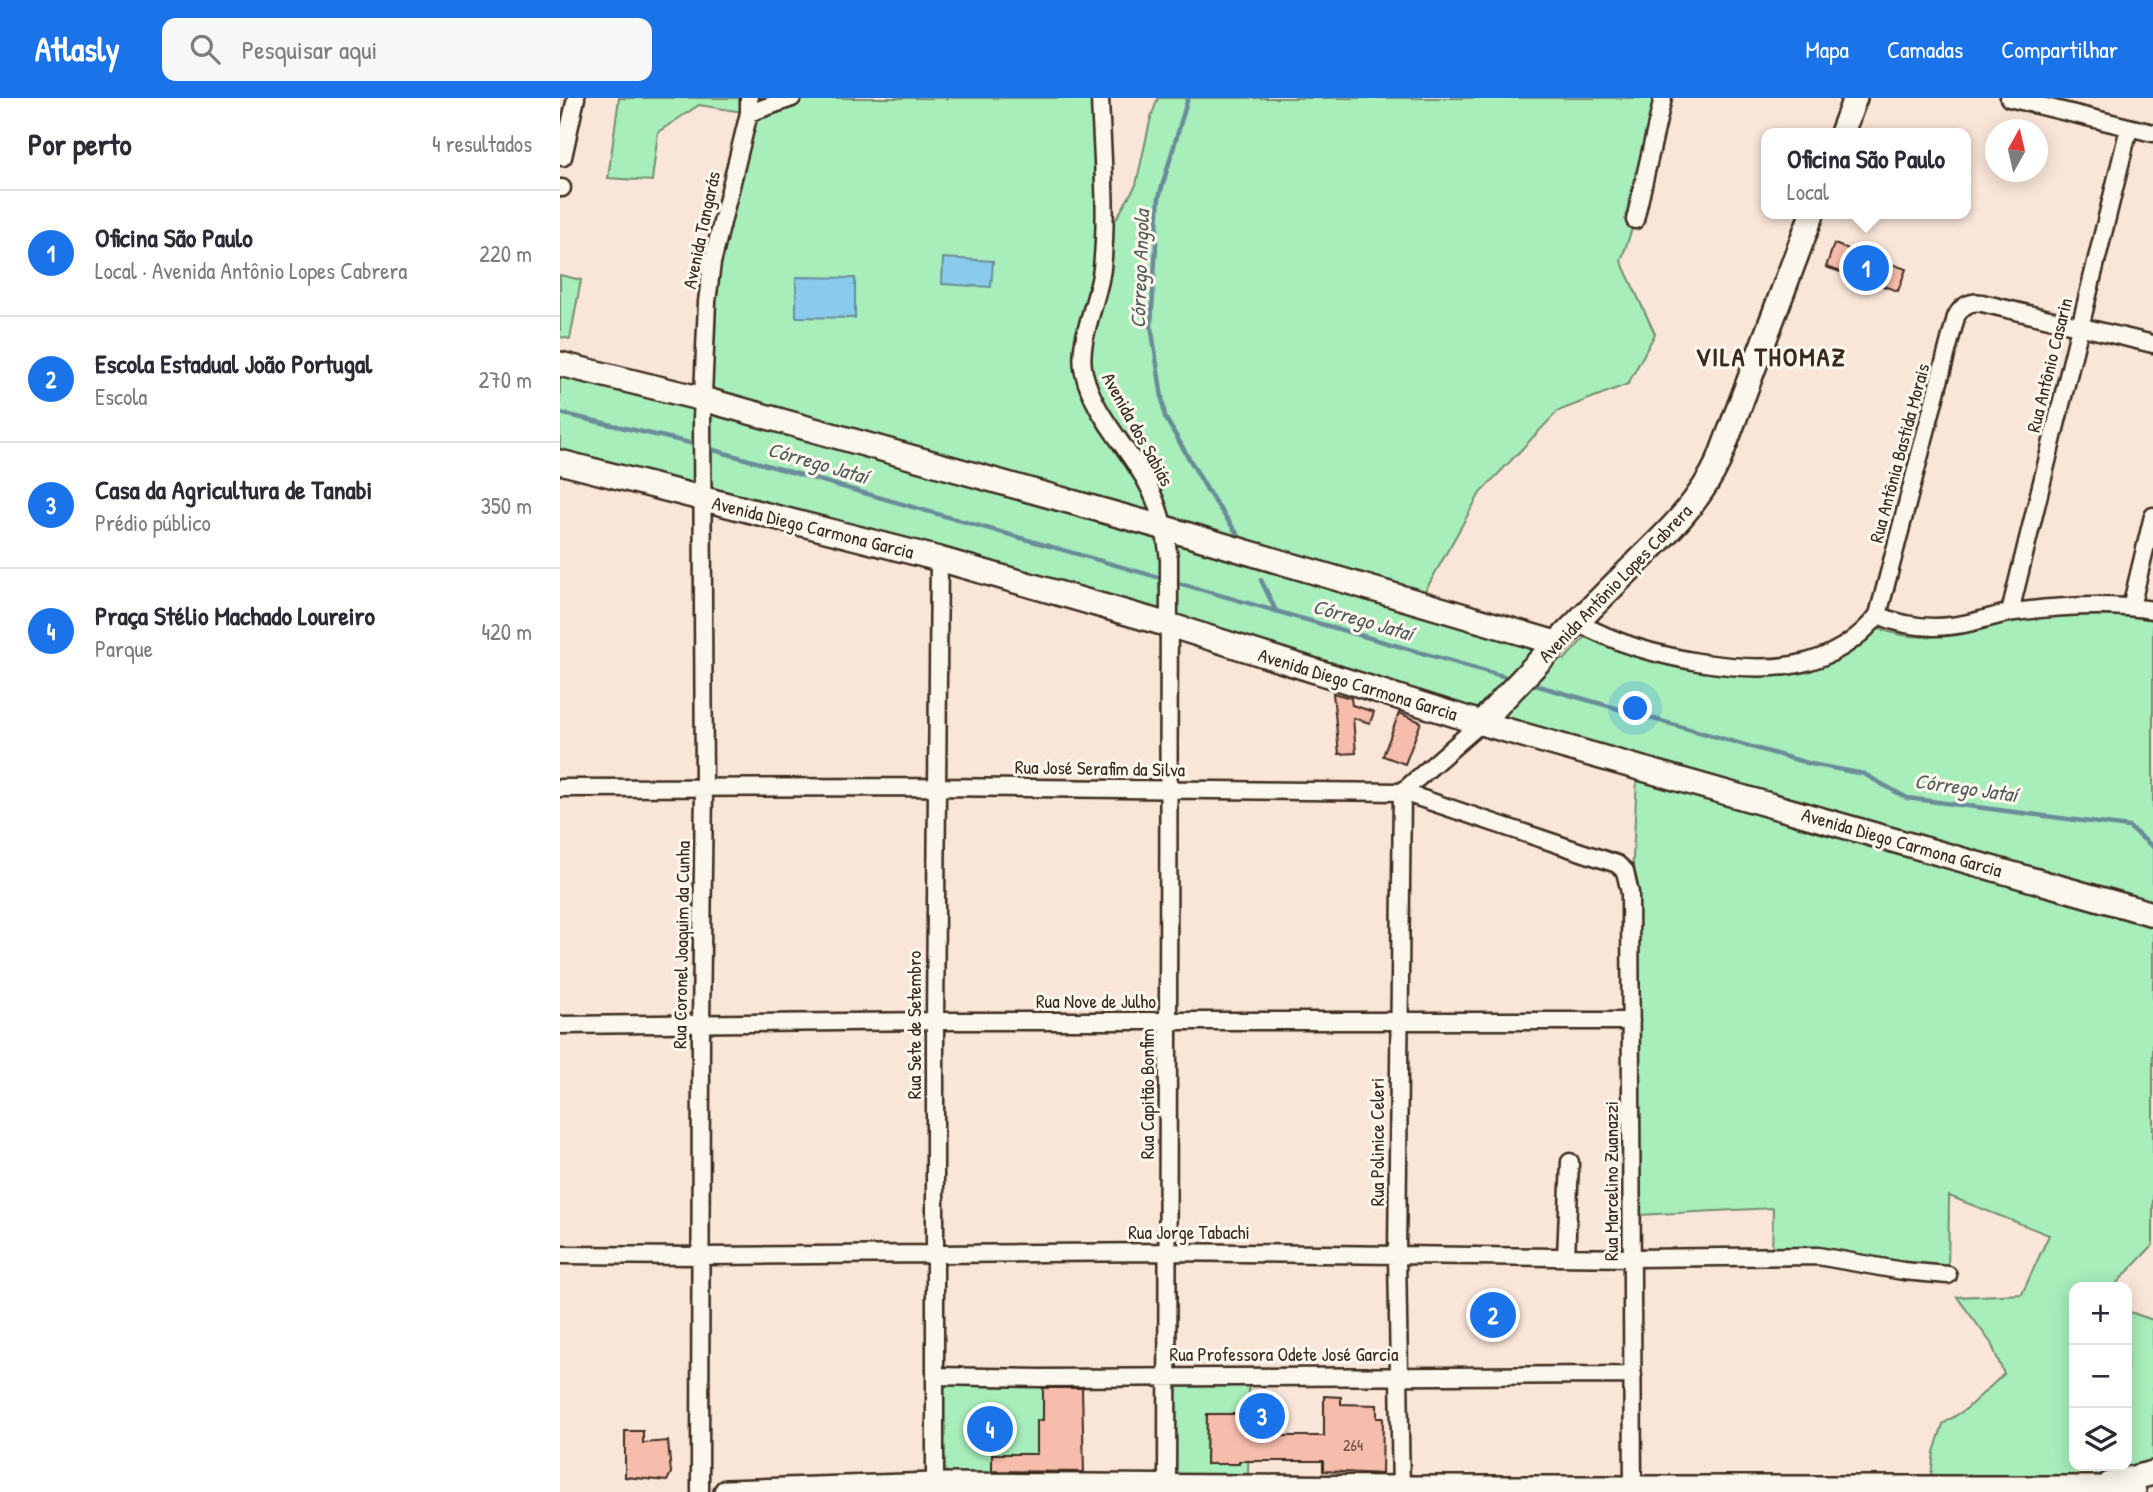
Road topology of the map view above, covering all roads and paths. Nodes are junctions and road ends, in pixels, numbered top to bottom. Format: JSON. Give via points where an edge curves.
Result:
{"nodes":[{"id":1,"x":576,"y":98,"type":"edge"},
{"id":2,"x":792,"y":98,"type":"edge"},
{"id":3,"x":1100,"y":98,"type":"edge"},
{"id":4,"x":1663,"y":98,"type":"edge"},
{"id":5,"x":1855,"y":98,"type":"edge"},
{"id":6,"x":2009,"y":98,"type":"edge"},
{"id":7,"x":749,"y":105,"type":"edge"},
{"id":8,"x":1844,"y":128,"type":"edge"},
{"id":9,"x":2129,"y":128,"type":"junction"},
{"id":10,"x":2153,"y":133,"type":"edge"},
{"id":11,"x":560,"y":156,"type":"edge"},
{"id":12,"x":1810,"y":219,"type":"edge"},
{"id":13,"x":1635,"y":220,"type":"dead end"},
{"id":14,"x":2080,"y":326,"type":"junction"},
{"id":15,"x":2153,"y":344,"type":"edge"},
{"id":16,"x":560,"y":364,"type":"edge"},
{"id":17,"x":703,"y":409,"type":"junction"},
{"id":18,"x":560,"y":462,"type":"edge"},
{"id":19,"x":702,"y":499,"type":"junction"},
{"id":20,"x":2153,"y":516,"type":"edge"},
{"id":21,"x":1165,"y":528,"type":"junction"},
{"id":22,"x":939,"y":558,"type":"junction"},
{"id":23,"x":2131,"y":607,"type":"junction"},
{"id":24,"x":2153,"y":610,"type":"edge"},
{"id":25,"x":2010,"y":612,"type":"junction"},
{"id":26,"x":1878,"y":615,"type":"junction"},
{"id":27,"x":1577,"y":622,"type":"junction"},
{"id":28,"x":1169,"y":625,"type":"junction"},
{"id":29,"x":1550,"y":648,"type":"junction"},
{"id":30,"x":1485,"y":718,"type":"junction"},
{"id":31,"x":937,"y":787,"type":"junction"},
{"id":32,"x":560,"y":788,"type":"edge"},
{"id":33,"x":704,"y":789,"type":"junction"},
{"id":34,"x":1168,"y":790,"type":"junction"},
{"id":35,"x":1402,"y":792,"type":"junction"},
{"id":36,"x":1625,"y":871,"type":"joint"},
{"id":37,"x":2153,"y":914,"type":"edge"},
{"id":38,"x":1399,"y":1020,"type":"junction"},
{"id":39,"x":935,"y":1021,"type":"junction"},
{"id":40,"x":1631,"y":1021,"type":"junction"},
{"id":41,"x":1169,"y":1022,"type":"junction"},
{"id":42,"x":701,"y":1024,"type":"junction"},
{"id":43,"x":560,"y":1025,"type":"edge"},
{"id":44,"x":1570,"y":1162,"type":"dead end"},
{"id":45,"x":1167,"y":1252,"type":"junction"},
{"id":46,"x":935,"y":1254,"type":"junction"},
{"id":47,"x":560,"y":1255,"type":"edge"},
{"id":48,"x":1397,"y":1255,"type":"junction"},
{"id":49,"x":701,"y":1256,"type":"junction"},
{"id":50,"x":1566,"y":1257,"type":"junction"},
{"id":51,"x":1633,"y":1258,"type":"junction"},
{"id":52,"x":1948,"y":1275,"type":"dead end"},
{"id":53,"x":1399,"y":1374,"type":"junction"},
{"id":54,"x":1633,"y":1374,"type":"junction"},
{"id":55,"x":935,"y":1376,"type":"junction"},
{"id":56,"x":1166,"y":1376,"type":"junction"},
{"id":57,"x":2153,"y":1472,"type":"edge"},
{"id":58,"x":2097,"y":1488,"type":"junction"},
{"id":59,"x":935,"y":1489,"type":"edge"},
{"id":60,"x":1167,"y":1489,"type":"edge"},
{"id":61,"x":1401,"y":1490,"type":"edge"},
{"id":62,"x":1633,"y":1490,"type":"edge"},
{"id":63,"x":700,"y":1492,"type":"edge"},
{"id":64,"x":726,"y":1492,"type":"edge"},
{"id":65,"x":2134,"y":1492,"type":"edge"}],
"edges":[{"from":1,"to":11,"type":"street"},
{"from":2,"to":7,"type":"street"},
{"from":3,"to":21,"type":"street","name":"Avenida dos Sabiás","via":[[1105,237],[1083,370],[1117,440],[1147,484]]},
{"from":4,"to":13,"type":"street"},
{"from":5,"to":8,"type":"main road"},
{"from":6,"to":9,"type":"street"},
{"from":7,"to":17,"type":"street","name":"Avenida Tangarás","via":[[712,263]]},
{"from":9,"to":10,"type":"street"},
{"from":9,"to":14,"type":"street","name":"Rua Antônio Casarin"},
{"from":12,"to":27,"type":"main road","name":"Avenida Antônio Lopes Cabrera","via":[[1711,477],[1679,519]]},
{"from":14,"to":15,"type":"street"},
{"from":14,"to":25,"type":"street","name":"Rua Antônio Casarin"},
{"from":14,"to":26,"type":"street","name":"Rua Antônia Bastida Morais","via":[[1982,303],[1966,305],[1956,317]]},
{"from":16,"to":17,"type":"main road"},
{"from":17,"to":19,"type":"street","name":"Rua Coronel Joaquim da Cunha"},
{"from":17,"to":21,"type":"main road"},
{"from":18,"to":19,"type":"main road","name":"Avenida Diego Carmona Garcia"},
{"from":19,"to":22,"type":"main road","name":"Avenida Diego Carmona Garcia"},
{"from":19,"to":33,"type":"street","name":"Rua Coronel Joaquim da Cunha"},
{"from":20,"to":23,"type":"street"},
{"from":21,"to":28,"type":"street","name":"Rua Capitão Bonfim"},
{"from":21,"to":29,"type":"main road"},
{"from":22,"to":28,"type":"main road","name":"Avenida Diego Carmona Garcia"},
{"from":22,"to":31,"type":"street","name":"Rua Sete de Setembro"},
{"from":23,"to":24,"type":"street"},
{"from":23,"to":25,"type":"street"},
{"from":25,"to":26,"type":"street","via":[[1941,628],[1909,626]]},
{"from":26,"to":27,"type":"street","via":[[1864,634],[1839,649],[1807,663],[1765,669],[1640,650]]},
{"from":27,"to":29,"type":"main road","name":"Avenida Antônio Lopes Cabrera"},
{"from":28,"to":30,"type":"main road","name":"Avenida Diego Carmona Garcia"},
{"from":28,"to":34,"type":"street","name":"Rua Capitão Bonfim"},
{"from":29,"to":30,"type":"main road","name":"Avenida Antônio Lopes Cabrera"},
{"from":30,"to":35,"type":"street","name":"Avenida Antônio Lopes Cabrera"},
{"from":30,"to":37,"type":"main road","name":"Avenida Diego Carmona Garcia"},
{"from":31,"to":33,"type":"street","name":"Rua José Serafim da Silva"},
{"from":31,"to":34,"type":"street","name":"Rua José Serafim da Silva"},
{"from":31,"to":39,"type":"street","name":"Rua Sete de Setembro"},
{"from":32,"to":33,"type":"street","name":"Rua José Serafim da Silva"},
{"from":33,"to":42,"type":"street","name":"Rua Coronel Joaquim da Cunha"},
{"from":34,"to":35,"type":"street","name":"Rua José Serafim da Silva"},
{"from":34,"to":41,"type":"street","name":"Rua Capitão Bonfim"},
{"from":35,"to":36,"type":"street","name":"Rua José Serafim da Silva","via":[[1607,859]]},
{"from":35,"to":38,"type":"street","name":"Rua Polinice Celeri"},
{"from":36,"to":40,"type":"street","name":"Rua Marcelino Zuanazzi","via":[[1630,893]]},
{"from":38,"to":40,"type":"street","name":"Rua Nove de Julho"},
{"from":38,"to":41,"type":"street","name":"Rua Nove de Julho"},
{"from":38,"to":48,"type":"street","name":"Rua Polinice Celeri"},
{"from":39,"to":41,"type":"street","name":"Rua Nove de Julho"},
{"from":39,"to":42,"type":"street","name":"Rua Nove de Julho"},
{"from":39,"to":46,"type":"street","name":"Rua Sete de Setembro"},
{"from":40,"to":51,"type":"street","name":"Rua Marcelino Zuanazzi"},
{"from":41,"to":45,"type":"street","name":"Rua Capitão Bonfim"},
{"from":42,"to":43,"type":"street","name":"Rua Nove de Julho"},
{"from":42,"to":49,"type":"street","name":"Rua Coronel Joaquim da Cunha"},
{"from":44,"to":50,"type":"street"},
{"from":45,"to":46,"type":"street","name":"Rua Jorge Tabachi"},
{"from":45,"to":48,"type":"street","name":"Rua Jorge Tabachi"},
{"from":45,"to":56,"type":"street","name":"Rua Capitão Bonfim"},
{"from":46,"to":49,"type":"street","name":"Rua Jorge Tabachi"},
{"from":46,"to":55,"type":"street","name":"Rua Sete de Setembro"},
{"from":47,"to":49,"type":"street","name":"Rua Jorge Tabachi"},
{"from":48,"to":50,"type":"street","name":"Rua Jorge Tabachi"},
{"from":48,"to":53,"type":"street","name":"Rua Polinice Celeri"},
{"from":49,"to":63,"type":"street","name":"Rua Coronel Joaquim da Cunha"},
{"from":50,"to":51,"type":"street","name":"Rua Jorge Tabachi"},
{"from":51,"to":52,"type":"street","name":"Rua Jorge Tabachi","via":[[1818,1256]]},
{"from":51,"to":54,"type":"street","name":"Rua Marcelino Zuanazzi"},
{"from":53,"to":54,"type":"street","name":"Rua Professora Odete José Garcia"},
{"from":53,"to":56,"type":"street","name":"Rua Professora Odete José Garcia"},
{"from":53,"to":61,"type":"street","name":"Rua Polinice Celeri"},
{"from":54,"to":62,"type":"street","name":"Rua Marcelino Zuanazzi"},
{"from":55,"to":56,"type":"street","name":"Rua Professora Odete José Garcia"},
{"from":55,"to":59,"type":"street","name":"Rua Sete de Setembro"},
{"from":56,"to":60,"type":"street","name":"Rua Capitão Bonfim"},
{"from":57,"to":58,"type":"main road"},
{"from":58,"to":62,"type":"main road"},
{"from":58,"to":65,"type":"main road"},
{"from":59,"to":60,"type":"main road"},
{"from":59,"to":64,"type":"main road"},
{"from":60,"to":61,"type":"main road"},
{"from":61,"to":62,"type":"main road"}]}
